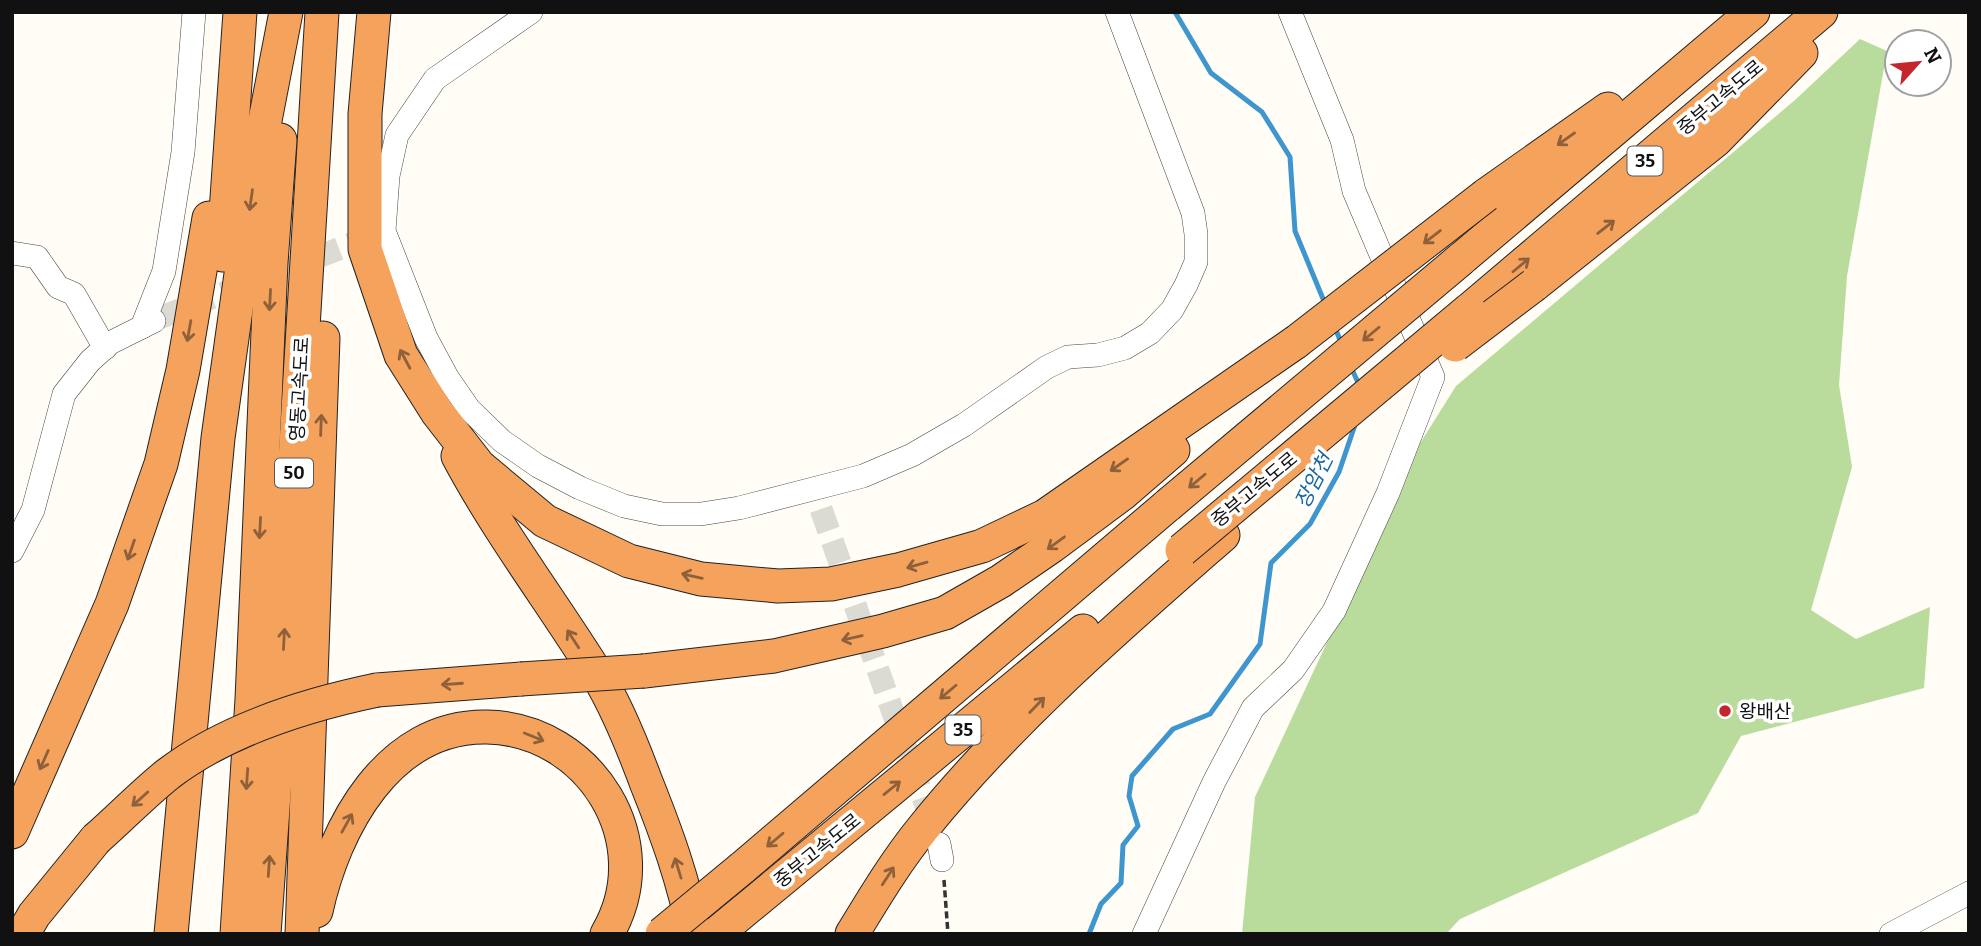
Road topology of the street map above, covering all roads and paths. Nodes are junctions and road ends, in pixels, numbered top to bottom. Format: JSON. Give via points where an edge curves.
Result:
{"nodes":[{"id":1,"x":194,"y":12,"type":"edge"},
{"id":2,"x":240,"y":12,"type":"edge"},
{"id":3,"x":288,"y":12,"type":"edge"},
{"id":4,"x":323,"y":12,"type":"edge"},
{"id":5,"x":374,"y":12,"type":"edge"},
{"id":6,"x":531,"y":12,"type":"edge"},
{"id":7,"x":1117,"y":12,"type":"edge"},
{"id":8,"x":1290,"y":12,"type":"edge"},
{"id":9,"x":1740,"y":12,"type":"edge"},
{"id":10,"x":1753,"y":12,"type":"edge"},
{"id":11,"x":1821,"y":12,"type":"edge"},
{"id":12,"x":1838,"y":12,"type":"edge"},
{"id":13,"x":237,"y":71,"type":"junction"},
{"id":14,"x":12,"y":253,"type":"edge"},
{"id":15,"x":1296,"y":342,"type":"junction"},
{"id":16,"x":105,"y":348,"type":"junction"},
{"id":17,"x":423,"y":390,"type":"junction"},
{"id":18,"x":12,"y":551,"type":"edge"},
{"id":19,"x":12,"y":832,"type":"edge"},
{"id":20,"x":941,"y":852,"type":"dead end"},
{"id":21,"x":1969,"y":893,"type":"edge"},
{"id":22,"x":23,"y":934,"type":"edge"},
{"id":23,"x":160,"y":934,"type":"edge"},
{"id":24,"x":171,"y":934,"type":"edge"},
{"id":25,"x":237,"y":934,"type":"edge"},
{"id":26,"x":264,"y":934,"type":"edge"},
{"id":27,"x":302,"y":934,"type":"edge"},
{"id":28,"x":311,"y":934,"type":"edge"},
{"id":29,"x":607,"y":934,"type":"edge"},
{"id":30,"x":662,"y":934,"type":"edge"},
{"id":31,"x":694,"y":934,"type":"edge"},
{"id":32,"x":716,"y":934,"type":"edge"},
{"id":33,"x":852,"y":934,"type":"edge"},
{"id":34,"x":948,"y":934,"type":"edge"},
{"id":35,"x":1144,"y":934,"type":"edge"},
{"id":36,"x":1891,"y":934,"type":"edge"}],
"edges":[{"from":1,"to":16,"type":"street","via":[[183,152],[164,271],[150,323]]},
{"from":2,"to":13,"type":"highway"},
{"from":3,"to":24,"type":"highway","one_way":true,"via":[[256,167],[218,438]]},
{"from":3,"to":25,"type":"highway","name":"영동고속도로","number":"50","one_way":true},
{"from":26,"to":4,"type":"highway","name":"영동고속도로","number":"50","one_way":true},
{"from":27,"to":4,"type":"highway","one_way":true,"via":[[322,379]]},
{"from":17,"to":5,"type":"highway","one_way":true,"via":[[401,355],[365,249],[365,114]]},
{"from":6,"to":7,"type":"street","via":[[435,79],[397,135],[384,232],[426,338],[447,377],[469,409],[502,442],[538,466],[624,506],[662,514],[701,514],[819,498],[964,425],[1046,367],[1068,357],[1125,348],[1150,333],[1172,310],[1195,262],[1193,213]]},
{"from":8,"to":35,"type":"street","via":[[1342,140],[1354,191],[1433,377],[1388,493],[1334,611],[1293,670],[1253,708]]},
{"from":9,"to":15,"type":"highway","one_way":true,"bridge":true,"via":[[1486,195]]},
{"from":10,"to":30,"type":"highway","name":"중부고속도로","number":"35","one_way":true,"bridge":true},
{"from":32,"to":11,"type":"highway","name":"중부고속도로","number":"35","one_way":true,"bridge":true,"via":[[1182,550]]},
{"from":33,"to":12,"type":"highway","one_way":true,"bridge":true,"via":[[921,829],[1078,662],[1334,438],[1716,140]]},
{"from":13,"to":19,"type":"highway","one_way":true,"via":[[183,370],[160,464],[112,604]]},
{"from":13,"to":23,"type":"highway","via":[[197,592]]},
{"from":14,"to":16,"type":"street","via":[[37,257],[58,286],[74,294]]},
{"from":15,"to":17,"type":"highway","one_way":true,"via":[[1045,516],[982,547],[831,584],[778,586],[701,579],[629,561],[557,527],[479,466]]},
{"from":15,"to":22,"type":"highway","one_way":true,"bridge":true,"via":[[1122,494],[1001,581],[945,612],[775,656],[643,671],[377,690],[325,701],[215,745],[169,774],[96,839]]},
{"from":16,"to":18,"type":"street","via":[[64,394],[33,510]]},
{"from":31,"to":17,"type":"highway","one_way":true,"via":[[670,843],[633,748],[599,678],[480,498]]},
{"from":20,"to":34,"type":"path"},
{"from":21,"to":36,"type":"street"},
{"from":28,"to":29,"type":"highway","one_way":true,"via":[[323,878],[345,826],[378,779],[420,744],[462,728],[486,727],[534,736],[560,750],[583,768],[612,806],[621,828],[626,868],[619,909]]}]}
